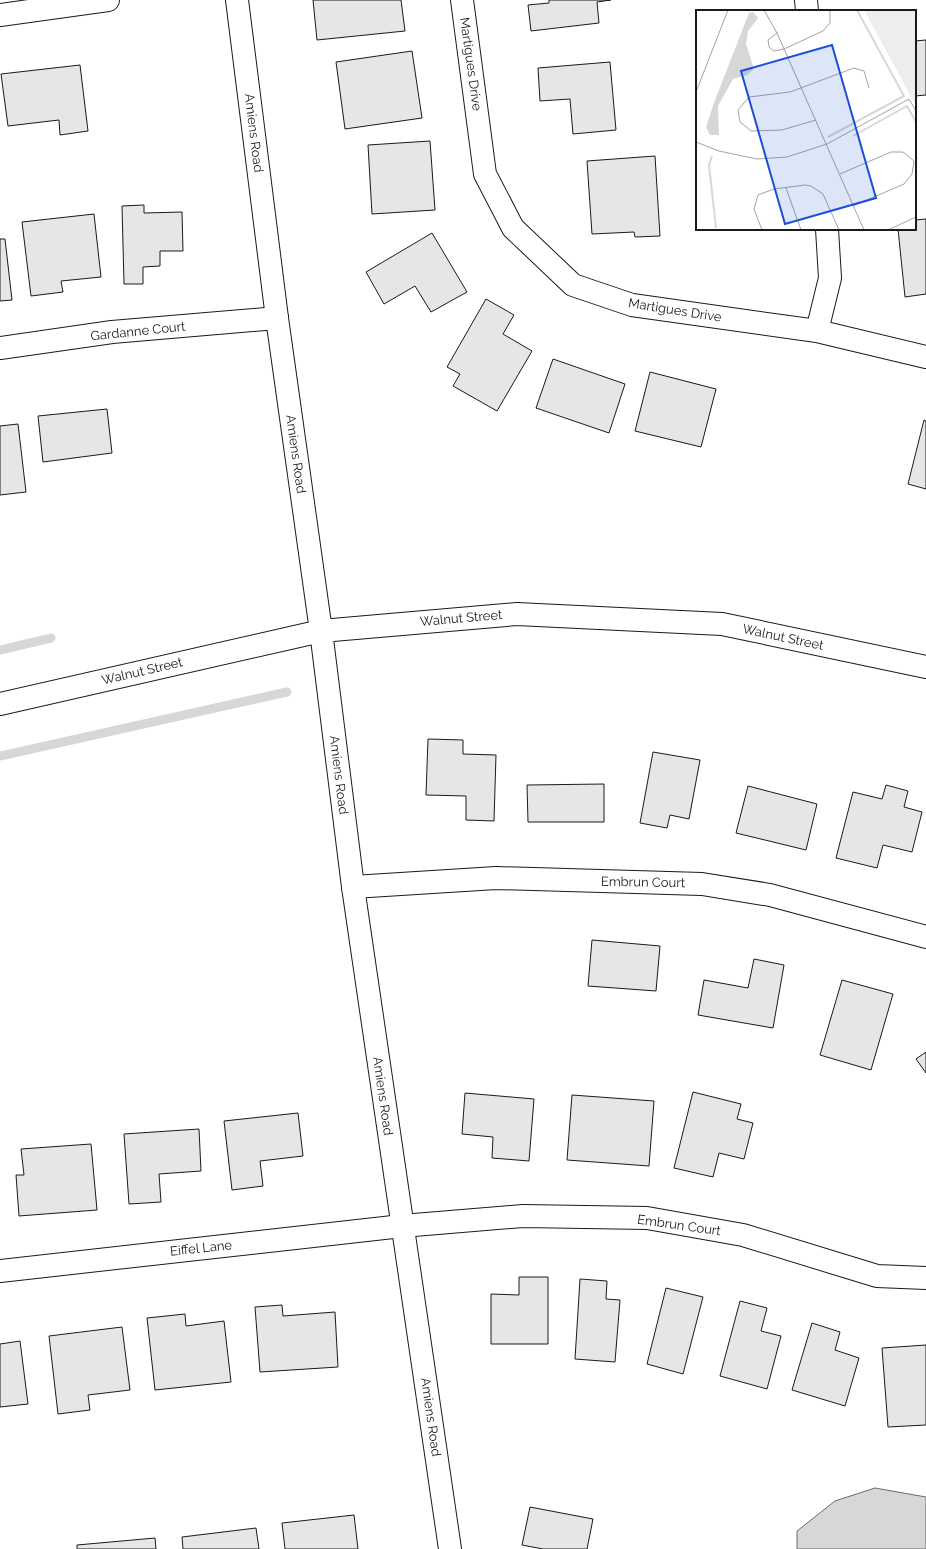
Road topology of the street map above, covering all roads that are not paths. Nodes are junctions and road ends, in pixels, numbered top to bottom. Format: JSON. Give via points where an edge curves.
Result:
{"nodes":[{"id":1,"x":108,"y":0,"type":"edge"},
{"id":2,"x":238,"y":0,"type":"edge"},
{"id":3,"x":462,"y":0,"type":"edge"},
{"id":4,"x":806,"y":0,"type":"edge"},
{"id":5,"x":807,"y":10,"type":"edge"},
{"id":6,"x":0,"y":15,"type":"edge"},
{"id":7,"x":827,"y":230,"type":"edge"},
{"id":8,"x":277,"y":318,"type":"junction"},
{"id":9,"x":817,"y":331,"type":"junction"},
{"id":10,"x":0,"y":348,"type":"edge"},
{"id":11,"x":926,"y":358,"type":"edge"},
{"id":12,"x":321,"y":631,"type":"junction"},
{"id":13,"x":926,"y":667,"type":"edge"},
{"id":14,"x":0,"y":704,"type":"edge"},
{"id":15,"x":353,"y":887,"type":"junction"},
{"id":16,"x":926,"y":937,"type":"edge"},
{"id":17,"x":402,"y":1226,"type":"junction"},
{"id":18,"x":0,"y":1271,"type":"edge"},
{"id":19,"x":926,"y":1278,"type":"edge"},
{"id":20,"x":450,"y":1549,"type":"edge"}],
"edges":[{"from":1,"to":6,"type":"street"},
{"from":2,"to":8,"type":"street","name":"Amiens Road"},
{"from":3,"to":9,"type":"street","name":"Martigues Drive","via":[[486,174],[513,228],[573,285],[632,305]]},
{"from":4,"to":5,"type":"street"},
{"from":7,"to":9,"type":"street","via":[[830,278]]},
{"from":8,"to":10,"type":"street","name":"Gardanne Court","via":[[112,332]]},
{"from":8,"to":12,"type":"street","name":"Amiens Road"},
{"from":9,"to":11,"type":"street","name":"Martigues Drive"},
{"from":12,"to":13,"type":"street","name":"Walnut Street","via":[[517,614],[722,624]]},
{"from":12,"to":14,"type":"street","name":"Walnut Street"},
{"from":12,"to":15,"type":"street","name":"Amiens Road"},
{"from":15,"to":16,"type":"street","name":"Embrun Court","via":[[496,878],[702,884],[770,895]]},
{"from":15,"to":17,"type":"street","name":"Amiens Road"},
{"from":17,"to":18,"type":"street","name":"Eiffel Lane"},
{"from":17,"to":19,"type":"street","name":"Embrun Court","via":[[523,1216],[647,1218],[743,1234],[877,1276]]},
{"from":17,"to":20,"type":"street","name":"Amiens Road"}]}
